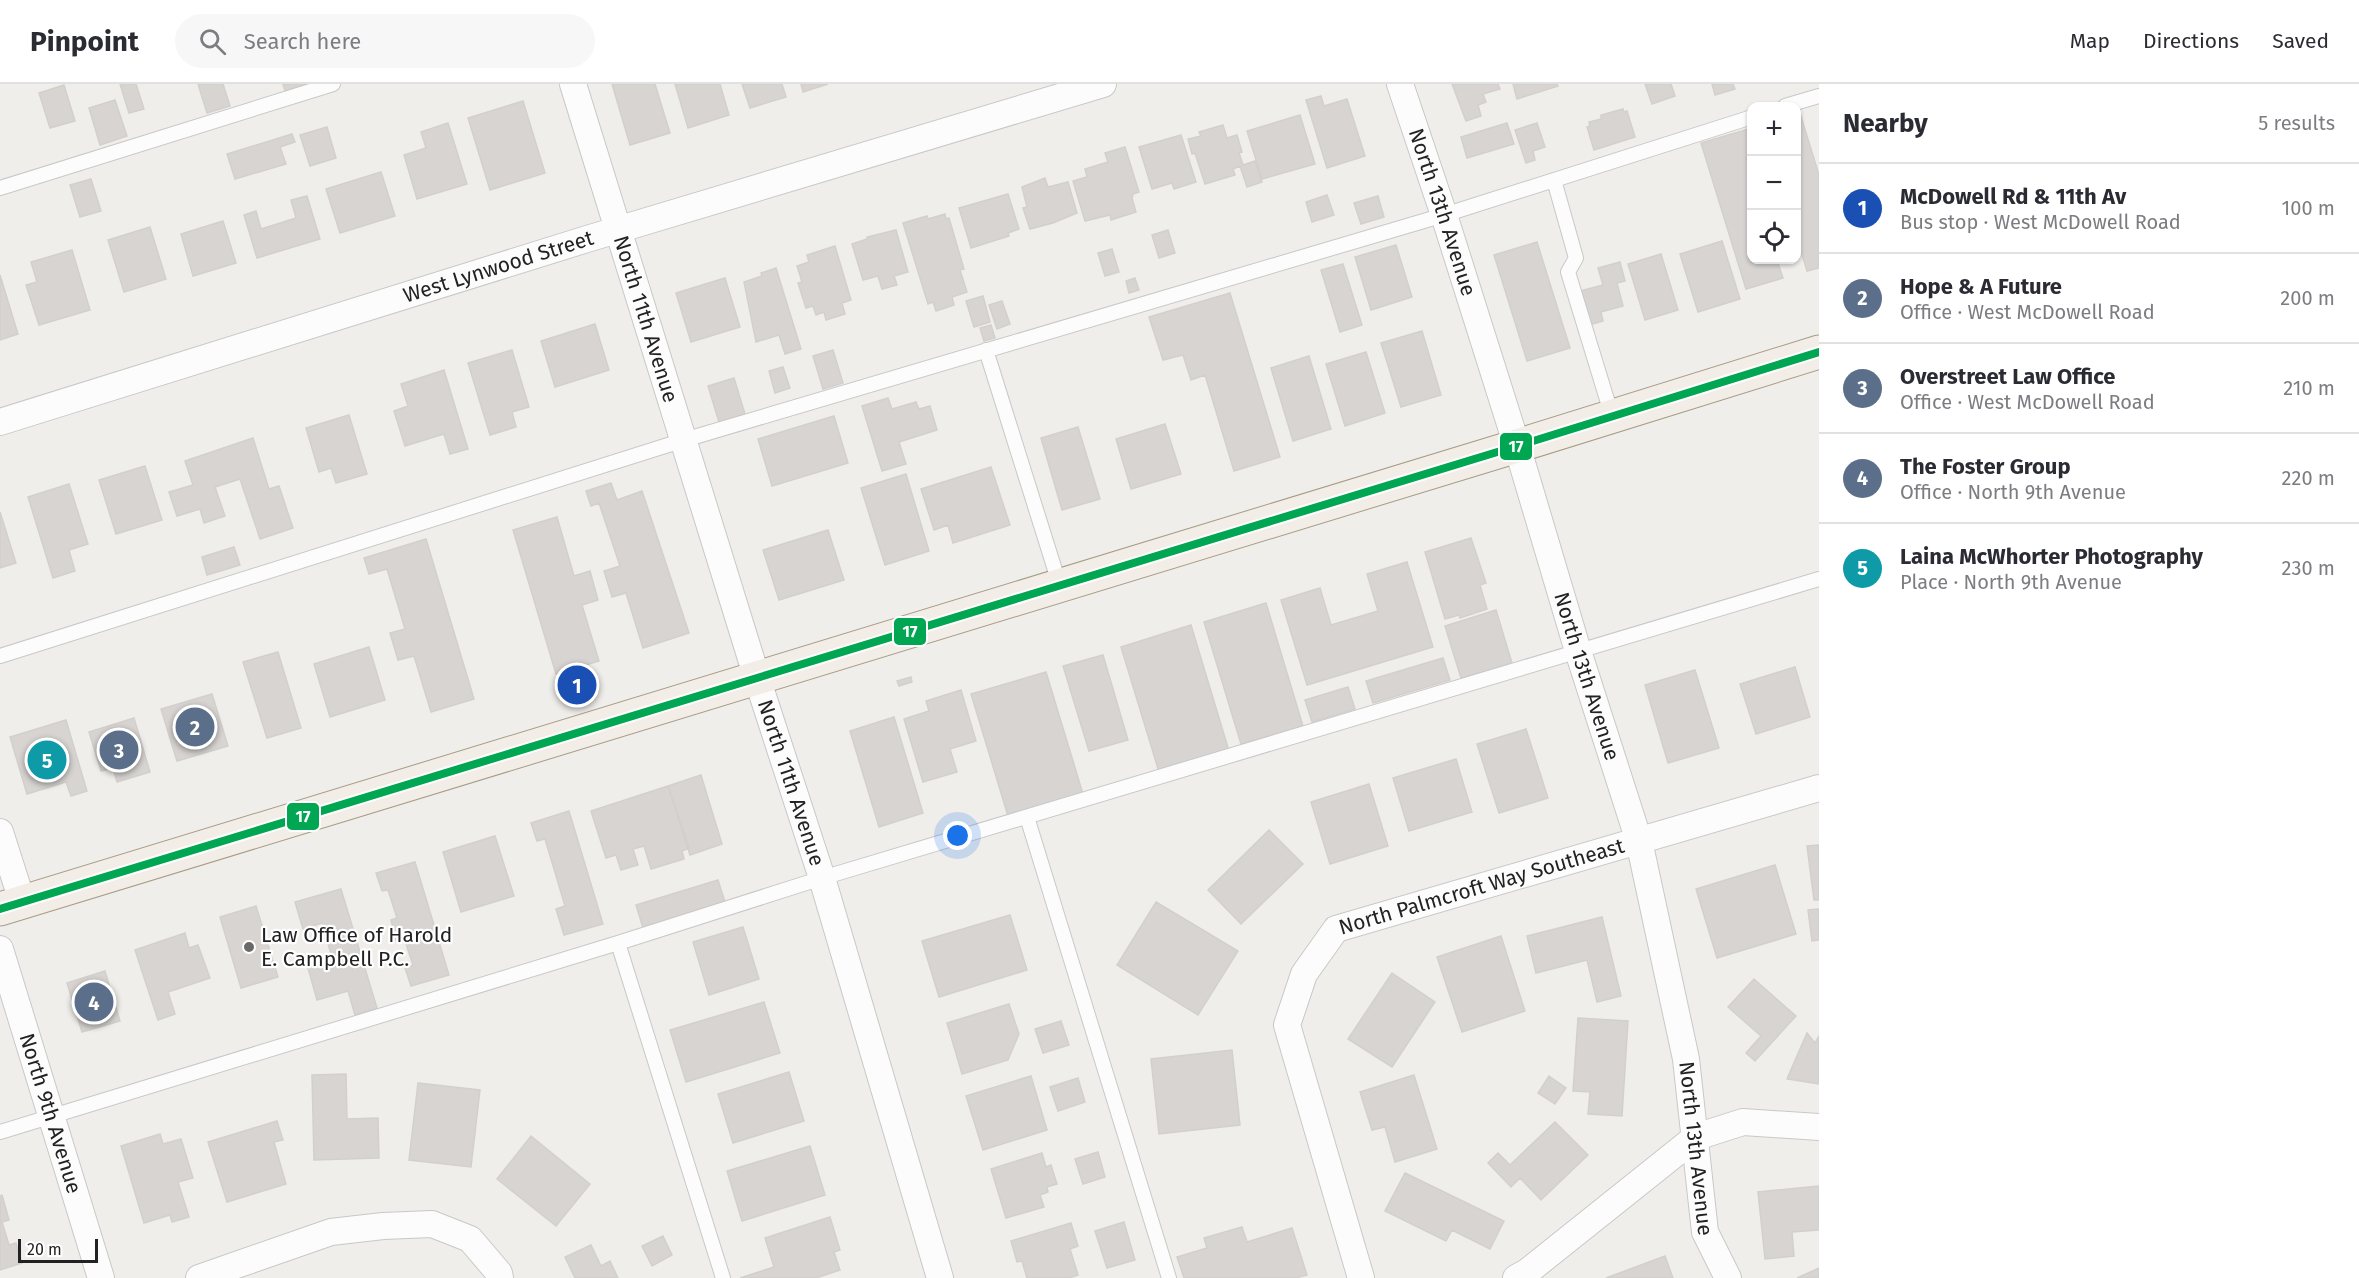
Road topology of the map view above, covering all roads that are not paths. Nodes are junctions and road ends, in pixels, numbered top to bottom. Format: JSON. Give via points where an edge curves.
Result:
{"nodes":[{"id":1,"x":333,"y":84,"type":"edge"},
{"id":2,"x":573,"y":84,"type":"edge"},
{"id":3,"x":1103,"y":84,"type":"edge"},
{"id":4,"x":1400,"y":84,"type":"edge"},
{"id":5,"x":1819,"y":96,"type":"edge"},
{"id":6,"x":1799,"y":102,"type":"edge"},
{"id":7,"x":1747,"y":119,"type":"edge"},
{"id":8,"x":1554,"y":180,"type":"junction"},
{"id":9,"x":0,"y":188,"type":"edge"},
{"id":10,"x":1444,"y":214,"type":"junction"},
{"id":11,"x":618,"y":230,"type":"junction"},
{"id":12,"x":986,"y":351,"type":"junction"},
{"id":13,"x":1819,"y":352,"type":"edge"},
{"id":14,"x":1611,"y":416,"type":"junction"},
{"id":15,"x":0,"y":423,"type":"edge"},
{"id":16,"x":684,"y":440,"type":"junction"},
{"id":17,"x":1517,"y":446,"type":"junction"},
{"id":18,"x":1819,"y":579,"type":"edge"},
{"id":19,"x":1060,"y":586,"type":"junction"},
{"id":20,"x":1578,"y":651,"type":"junction"},
{"id":21,"x":0,"y":656,"type":"edge"},
{"id":22,"x":757,"y":678,"type":"junction"},
{"id":23,"x":1819,"y":788,"type":"edge"},
{"id":24,"x":1027,"y":817,"type":"junction"},
{"id":25,"x":0,"y":832,"type":"edge"},
{"id":26,"x":1639,"y":842,"type":"junction"},
{"id":27,"x":822,"y":878,"type":"junction"},
{"id":28,"x":11,"y":905,"type":"edge"},
{"id":29,"x":618,"y":943,"type":"junction"},
{"id":30,"x":0,"y":949,"type":"edge"},
{"id":31,"x":51,"y":1116,"type":"junction"},
{"id":32,"x":1819,"y":1126,"type":"edge"},
{"id":33,"x":0,"y":1132,"type":"edge"},
{"id":34,"x":1696,"y":1137,"type":"junction"},
{"id":35,"x":101,"y":1278,"type":"edge"},
{"id":36,"x":199,"y":1278,"type":"edge"},
{"id":37,"x":500,"y":1278,"type":"edge"},
{"id":38,"x":723,"y":1278,"type":"edge"},
{"id":39,"x":940,"y":1278,"type":"edge"},
{"id":40,"x":1169,"y":1278,"type":"edge"},
{"id":41,"x":1361,"y":1278,"type":"edge"},
{"id":42,"x":1516,"y":1278,"type":"edge"},
{"id":43,"x":1728,"y":1278,"type":"edge"}],
"edges":[{"from":1,"to":9,"type":"lane"},
{"from":2,"to":11,"type":"street","name":"North 11th Avenue"},
{"from":3,"to":11,"type":"street","name":"West Lynwood Street"},
{"from":4,"to":10,"type":"street","name":"North 13th Avenue"},
{"from":5,"to":6,"type":"lane"},
{"from":7,"to":8,"type":"lane"},
{"from":8,"to":10,"type":"lane"},
{"from":8,"to":14,"type":"lane","via":[[1576,258],[1568,272]]},
{"from":10,"to":12,"type":"lane"},
{"from":10,"to":17,"type":"street","name":"North 13th Avenue"},
{"from":11,"to":15,"type":"street","name":"West Lynwood Street"},
{"from":11,"to":16,"type":"street","name":"North 11th Avenue"},
{"from":12,"to":16,"type":"lane"},
{"from":12,"to":19,"type":"lane"},
{"from":13,"to":14,"type":"main road"},
{"from":14,"to":17,"type":"main road"},
{"from":16,"to":21,"type":"lane"},
{"from":16,"to":22,"type":"street","name":"North 11th Avenue"},
{"from":17,"to":19,"type":"main road"},
{"from":17,"to":20,"type":"street","name":"North 13th Avenue"},
{"from":18,"to":20,"type":"lane"},
{"from":19,"to":22,"type":"main road"},
{"from":20,"to":24,"type":"lane"},
{"from":20,"to":26,"type":"street","name":"North 13th Avenue"},
{"from":22,"to":27,"type":"street","name":"North 11th Avenue"},
{"from":22,"to":28,"type":"main road"},
{"from":23,"to":26,"type":"street","name":"North Palmcroft Way Southeast"},
{"from":24,"to":27,"type":"lane"},
{"from":24,"to":40,"type":"lane"},
{"from":25,"to":28,"type":"street"},
{"from":26,"to":34,"type":"street","name":"North 13th Avenue","via":[[1686,1059]]},
{"from":26,"to":41,"type":"street","name":"North Palmcroft Way Southeast","via":[[1336,929],[1304,974],[1287,1025]]},
{"from":27,"to":29,"type":"lane"},
{"from":27,"to":39,"type":"street","name":"North 11th Avenue"},
{"from":29,"to":31,"type":"lane"},
{"from":29,"to":38,"type":"lane"},
{"from":30,"to":31,"type":"street","name":"North 9th Avenue"},
{"from":31,"to":33,"type":"lane"},
{"from":31,"to":35,"type":"street","name":"North 9th Avenue"},
{"from":32,"to":34,"type":"street","via":[[1743,1122]]},
{"from":34,"to":42,"type":"street"},
{"from":34,"to":43,"type":"street","name":"North 13th Avenue","via":[[1705,1232]]},
{"from":36,"to":37,"type":"street","via":[[332,1232],[432,1224],[470,1239]]}]}
